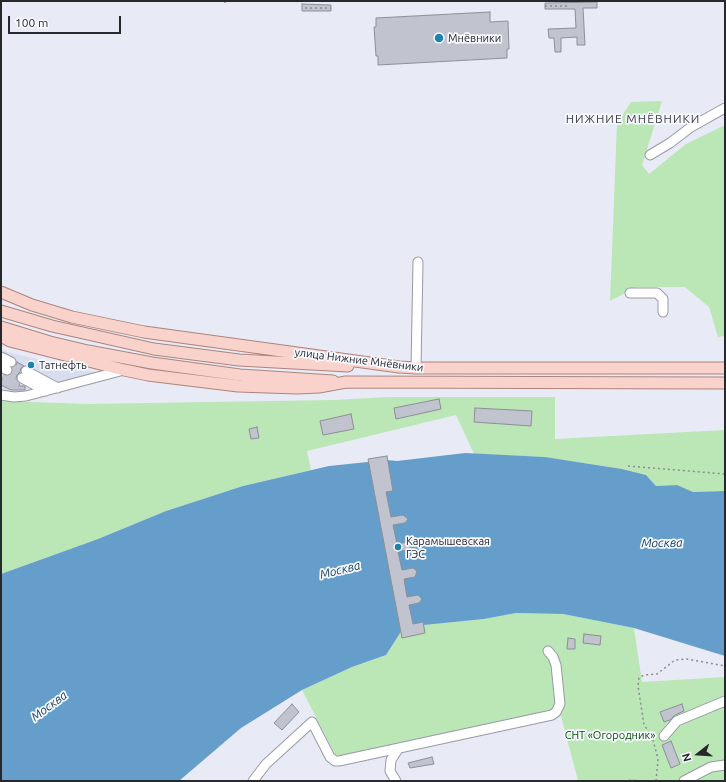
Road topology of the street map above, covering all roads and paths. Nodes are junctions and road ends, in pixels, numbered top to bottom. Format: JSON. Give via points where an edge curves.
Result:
{"nodes":[{"id":1,"x":546,"y":6,"type":"dead end"},
{"id":2,"x":570,"y":6,"type":"dead end"},
{"id":3,"x":305,"y":8,"type":"dead end"},
{"id":4,"x":331,"y":8,"type":"dead end"},
{"id":5,"x":725,"y":108,"type":"edge"},
{"id":6,"x":650,"y":155,"type":"dead end"},
{"id":7,"x":418,"y":262,"type":"dead end"},
{"id":8,"x":1,"y":292,"type":"edge"},
{"id":9,"x":630,"y":293,"type":"dead end"},
{"id":10,"x":1,"y":311,"type":"edge"},
{"id":11,"x":663,"y":312,"type":"dead end"},
{"id":12,"x":1,"y":327,"type":"edge"},
{"id":13,"x":1,"y":336,"type":"edge"},
{"id":14,"x":1,"y":357,"type":"edge"},
{"id":15,"x":399,"y":367,"type":"junction"},
{"id":16,"x":5,"y":368,"type":"tunnel mouth"},
{"id":17,"x":416,"y":368,"type":"junction"},
{"id":18,"x":725,"y":368,"type":"edge"},
{"id":19,"x":627,"y":369,"type":"junction"},
{"id":20,"x":124,"y":370,"type":"junction"},
{"id":21,"x":346,"y":382,"type":"junction"},
{"id":22,"x":626,"y":384,"type":"junction"},
{"id":23,"x":725,"y":384,"type":"edge"},
{"id":24,"x":52,"y":389,"type":"junction"},
{"id":25,"x":1,"y":395,"type":"edge"},
{"id":26,"x":628,"y":466,"type":"dead end"},
{"id":27,"x":725,"y":474,"type":"edge"},
{"id":28,"x":548,"y":651,"type":"dead end"},
{"id":29,"x":725,"y":666,"type":"edge"},
{"id":30,"x":725,"y":701,"type":"edge"},
{"id":31,"x":664,"y":736,"type":"dead end"},
{"id":32,"x":398,"y":749,"type":"junction"},
{"id":33,"x":725,"y":765,"type":"edge"},
{"id":34,"x":253,"y":781,"type":"edge"},
{"id":35,"x":396,"y":781,"type":"edge"},
{"id":36,"x":629,"y":781,"type":"edge"},
{"id":37,"x":642,"y":781,"type":"edge"},
{"id":38,"x":656,"y":781,"type":"edge"},
{"id":39,"x":684,"y":781,"type":"edge"}],
"edges":[{"from":1,"to":2,"type":"path"},
{"from":3,"to":4,"type":"path"},
{"from":5,"to":6,"type":"street","via":[[691,126]]},
{"from":7,"to":17,"type":"street"},
{"from":8,"to":15,"type":"main road","name":"улица Нижние Мнёвники","via":[[72,317],[144,332]]},
{"from":9,"to":11,"type":"street","via":[[657,293],[663,300]]},
{"from":10,"to":15,"type":"main road","via":[[52,326],[154,349],[239,360]]},
{"from":12,"to":21,"type":"main road","via":[[50,342],[152,363],[240,375]]},
{"from":13,"to":20,"type":"main road","name":"улица Нижние Мнёвники","via":[[17,343]]},
{"from":14,"to":16,"type":"street"},
{"from":15,"to":17,"type":"main road","name":"улица Нижние Мнёвники"},
{"from":17,"to":19,"type":"main road","name":"улица Нижние Мнёвники"},
{"from":18,"to":19,"type":"main road","name":"улица Нижние Мнёвники"},
{"from":19,"to":22,"type":"street"},
{"from":20,"to":21,"type":"main road","name":"улица Нижние Мнёвники","via":[[257,388],[319,387]]},
{"from":20,"to":24,"type":"street"},
{"from":21,"to":22,"type":"main road","name":"улица Нижние Мнёвники"},
{"from":22,"to":23,"type":"main road","name":"улица Нижние Мнёвники"},
{"from":24,"to":24,"type":"street","via":[[23,377],[36,385]]},
{"from":24,"to":25,"type":"street","via":[[17,397]]},
{"from":26,"to":27,"type":"path"},
{"from":28,"to":32,"type":"street","via":[[556,665],[560,704],[552,715]]},
{"from":29,"to":38,"type":"path","via":[[687,659],[675,660],[657,674],[639,678],[644,724],[652,736],[658,759]]},
{"from":30,"to":31,"type":"street","via":[[677,721]]},
{"from":32,"to":34,"type":"street","via":[[335,761],[312,722],[266,764]]},
{"from":32,"to":35,"type":"street","via":[[390,771]]},
{"from":33,"to":39,"type":"street","via":[[711,767]]},
{"from":36,"to":37,"type":"path"}]}
